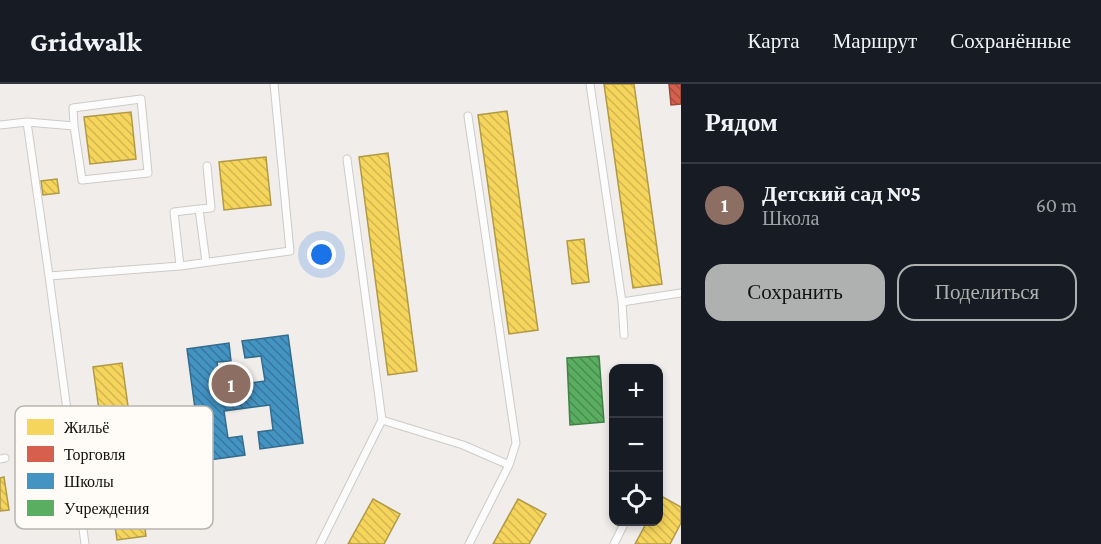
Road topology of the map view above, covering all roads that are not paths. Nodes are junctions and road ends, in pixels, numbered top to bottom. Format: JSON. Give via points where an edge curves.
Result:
{"nodes":[{"id":1,"x":274,"y":84,"type":"edge"},
{"id":2,"x":590,"y":84,"type":"edge"},
{"id":3,"x":468,"y":116,"type":"dead end"},
{"id":4,"x":27,"y":122,"type":"junction"},
{"id":5,"x":0,"y":125,"type":"edge"},
{"id":6,"x":74,"y":126,"type":"junction"},
{"id":7,"x":347,"y":159,"type":"dead end"},
{"id":8,"x":207,"y":166,"type":"dead end"},
{"id":9,"x":200,"y":209,"type":"junction"},
{"id":10,"x":206,"y":262,"type":"junction"},
{"id":11,"x":180,"y":266,"type":"junction"},
{"id":12,"x":49,"y":276,"type":"junction"},
{"id":13,"x":681,"y":293,"type":"edge"},
{"id":14,"x":622,"y":302,"type":"junction"},
{"id":15,"x":624,"y":335,"type":"dead end"},
{"id":16,"x":66,"y":406,"type":"edge"},
{"id":17,"x":382,"y":420,"type":"junction"},
{"id":18,"x":509,"y":465,"type":"junction"},
{"id":19,"x":623,"y":526,"type":"dead end"},
{"id":20,"x":83,"y":529,"type":"edge"},
{"id":21,"x":85,"y":544,"type":"edge"},
{"id":22,"x":320,"y":544,"type":"edge"},
{"id":23,"x":469,"y":544,"type":"edge"},
{"id":24,"x":614,"y":544,"type":"edge"}],
"edges":[{"from":1,"to":10,"type":"lane","via":[[290,251]]},
{"from":2,"to":14,"type":"lane"},
{"from":3,"to":18,"type":"lane","via":[[516,443]]},
{"from":4,"to":5,"type":"lane"},
{"from":4,"to":6,"type":"lane"},
{"from":4,"to":12,"type":"lane"},
{"from":6,"to":6,"type":"lane","via":[[82,180],[148,173],[141,99],[73,108]]},
{"from":7,"to":17,"type":"lane"},
{"from":8,"to":9,"type":"lane","via":[[211,208]]},
{"from":9,"to":10,"type":"lane"},
{"from":9,"to":11,"type":"lane","via":[[174,212]]},
{"from":10,"to":11,"type":"lane"},
{"from":11,"to":12,"type":"lane"},
{"from":12,"to":16,"type":"lane"},
{"from":13,"to":14,"type":"lane"},
{"from":14,"to":15,"type":"lane"},
{"from":17,"to":18,"type":"lane"},
{"from":17,"to":22,"type":"lane"},
{"from":18,"to":23,"type":"lane"},
{"from":19,"to":24,"type":"lane"},
{"from":20,"to":21,"type":"lane"}]}
